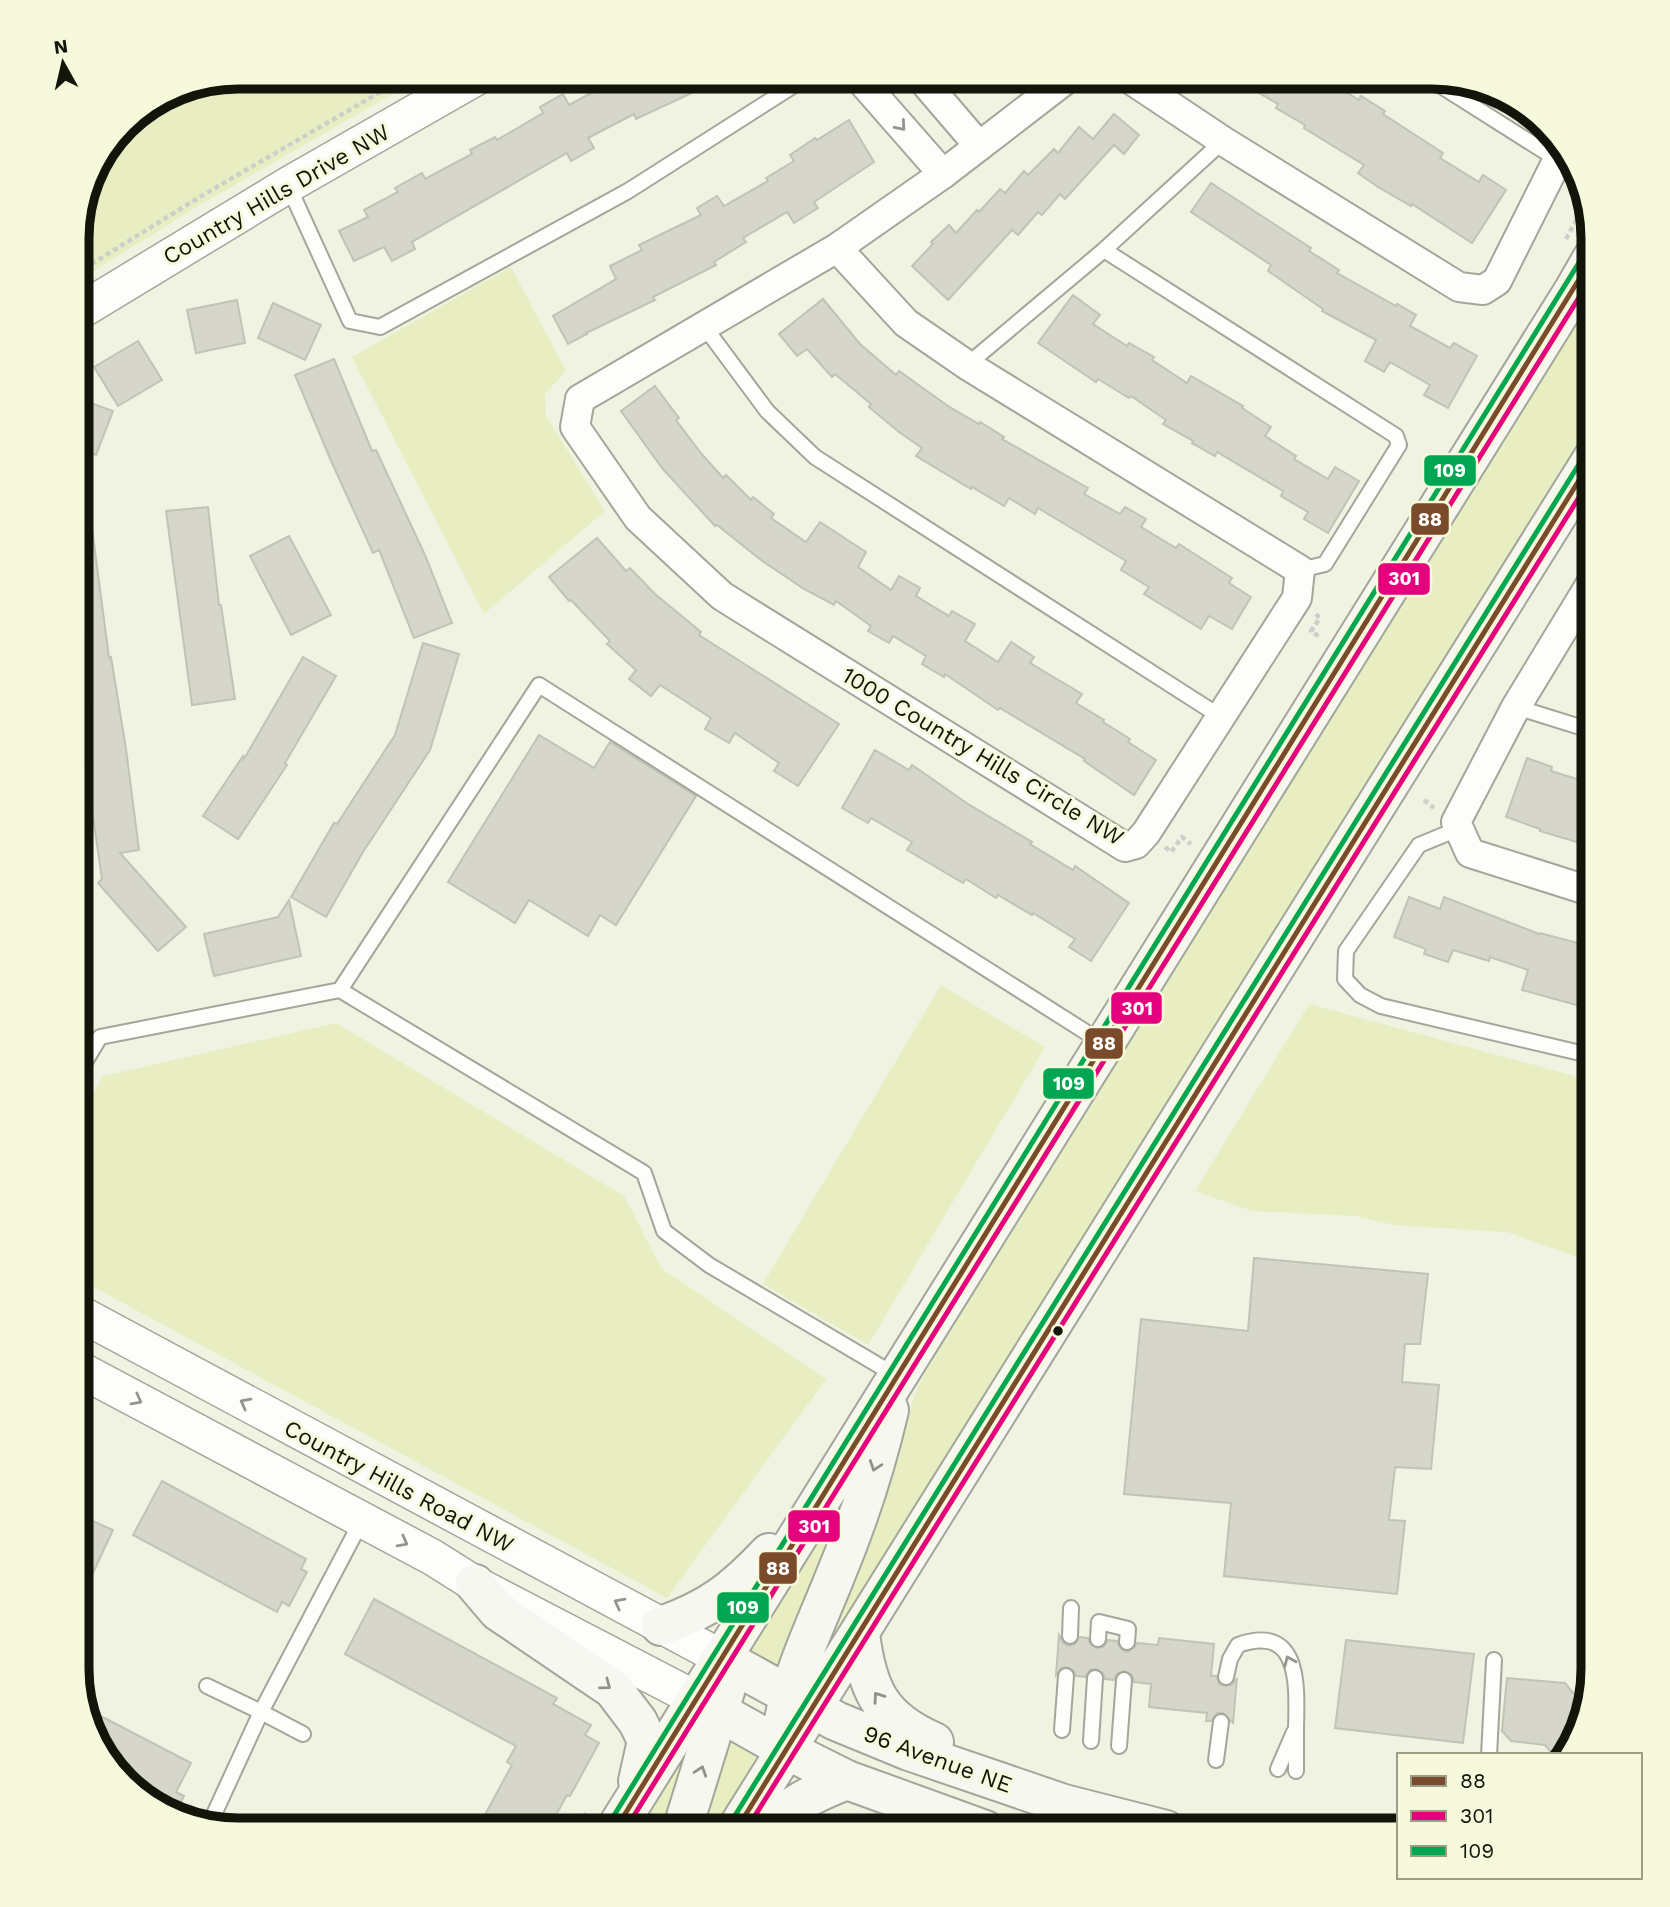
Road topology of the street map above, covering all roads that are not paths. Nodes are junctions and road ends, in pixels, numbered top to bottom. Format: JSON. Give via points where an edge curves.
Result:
{"nodes":[{"id":1,"x":454,"y":90,"type":"edge"},
{"id":2,"x":787,"y":90,"type":"edge"},
{"id":3,"x":869,"y":90,"type":"edge"},
{"id":4,"x":931,"y":90,"type":"edge"},
{"id":5,"x":1052,"y":90,"type":"edge"},
{"id":6,"x":1146,"y":90,"type":"edge"},
{"id":7,"x":1451,"y":91,"type":"edge"},
{"id":8,"x":1223,"y":141,"type":"junction"},
{"id":9,"x":979,"y":146,"type":"junction"},
{"id":10,"x":1551,"y":150,"type":"edge"},
{"id":11,"x":1558,"y":159,"type":"edge"},
{"id":12,"x":943,"y":174,"type":"junction"},
{"id":13,"x":288,"y":186,"type":"junction"},
{"id":14,"x":837,"y":248,"type":"junction"},
{"id":15,"x":1104,"y":250,"type":"junction"},
{"id":16,"x":1581,"y":277,"type":"edge"},
{"id":17,"x":90,"y":305,"type":"edge"},
{"id":18,"x":704,"y":326,"type":"junction"},
{"id":19,"x":967,"y":365,"type":"junction"},
{"id":20,"x":1581,"y":477,"type":"edge"},
{"id":21,"x":1300,"y":570,"type":"junction"},
{"id":22,"x":1581,"y":600,"type":"edge"},
{"id":23,"x":1516,"y":707,"type":"junction"},
{"id":24,"x":1221,"y":717,"type":"junction"},
{"id":25,"x":1581,"y":728,"type":"edge"},
{"id":26,"x":1458,"y":829,"type":"junction"},
{"id":27,"x":1581,"y":888,"type":"edge"},
{"id":28,"x":340,"y":990,"type":"junction"},
{"id":29,"x":1104,"y":1044,"type":"junction"},
{"id":30,"x":1581,"y":1053,"type":"edge"},
{"id":31,"x":89,"y":1054,"type":"edge"},
{"id":32,"x":89,"y":1319,"type":"edge"},
{"id":33,"x":89,"y":1375,"type":"edge"},
{"id":34,"x":897,"y":1376,"type":"junction"},
{"id":35,"x":827,"y":1490,"type":"junction"},
{"id":36,"x":362,"y":1521,"type":"junction"},
{"id":37,"x":475,"y":1584,"type":"junction"},
{"id":38,"x":1072,"y":1608,"type":"dead end"},
{"id":39,"x":661,"y":1626,"type":"junction"},
{"id":40,"x":860,"y":1634,"type":"junction"},
{"id":41,"x":1069,"y":1636,"type":"dead end"},
{"id":42,"x":1098,"y":1639,"type":"dead end"},
{"id":43,"x":1127,"y":1642,"type":"dead end"},
{"id":44,"x":722,"y":1658,"type":"junction"},
{"id":45,"x":1494,"y":1660,"type":"dead end"},
{"id":46,"x":1066,"y":1675,"type":"dead end"},
{"id":47,"x":1226,"y":1677,"type":"dead end"},
{"id":48,"x":1095,"y":1678,"type":"dead end"},
{"id":49,"x":1124,"y":1681,"type":"dead end"},
{"id":50,"x":207,"y":1686,"type":"dead end"},
{"id":51,"x":800,"y":1702,"type":"junction"},
{"id":52,"x":708,"y":1705,"type":"junction"},
{"id":53,"x":261,"y":1712,"type":"junction"},
{"id":54,"x":1220,"y":1722,"type":"dead end"},
{"id":55,"x":1296,"y":1728,"type":"junction"},
{"id":56,"x":1062,"y":1730,"type":"dead end"},
{"id":57,"x":303,"y":1734,"type":"dead end"},
{"id":58,"x":1091,"y":1741,"type":"dead end"},
{"id":59,"x":1119,"y":1746,"type":"dead end"},
{"id":60,"x":787,"y":1750,"type":"junction"},
{"id":61,"x":1489,"y":1753,"type":"edge"},
{"id":62,"x":1216,"y":1760,"type":"dead end"},
{"id":63,"x":1278,"y":1769,"type":"dead end"},
{"id":64,"x":1297,"y":1771,"type":"dead end"},
{"id":65,"x":847,"y":1780,"type":"junction"},
{"id":66,"x":1038,"y":1795,"type":"junction"},
{"id":67,"x":634,"y":1797,"type":"junction"},
{"id":68,"x":213,"y":1815,"type":"edge"},
{"id":69,"x":622,"y":1818,"type":"edge"},
{"id":70,"x":684,"y":1818,"type":"edge"},
{"id":71,"x":744,"y":1818,"type":"edge"},
{"id":72,"x":778,"y":1818,"type":"edge"},
{"id":73,"x":952,"y":1818,"type":"edge"},
{"id":74,"x":1117,"y":1818,"type":"edge"}],
"edges":[{"from":1,"to":13,"type":"street","name":"Country Hills Drive NW"},
{"from":2,"to":13,"type":"lane","via":[[628,191],[380,327],[350,321]]},
{"from":3,"to":12,"type":"street","one_way":true},
{"from":4,"to":9,"type":"street"},
{"from":5,"to":9,"type":"street","name":"1000 Country Hills Circle NW"},
{"from":6,"to":8,"type":"street"},
{"from":7,"to":10,"type":"lane"},
{"from":8,"to":11,"type":"street","via":[[1459,287],[1483,290],[1497,281]]},
{"from":8,"to":15,"type":"lane"},
{"from":9,"to":12,"type":"street","name":"1000 Country Hills Circle NW"},
{"from":12,"to":14,"type":"street","name":"1000 Country Hills Circle NW"},
{"from":13,"to":17,"type":"street","name":"Country Hills Drive NW"},
{"from":14,"to":18,"type":"street","name":"1000 Country Hills Circle NW"},
{"from":14,"to":19,"type":"street","via":[[906,323]]},
{"from":15,"to":19,"type":"lane"},
{"from":15,"to":21,"type":"lane","via":[[1396,436],[1399,445],[1325,564]]},
{"from":16,"to":29,"type":"main road"},
{"from":18,"to":24,"type":"lane","via":[[767,411],[815,457]]},
{"from":18,"to":24,"type":"street","name":"1000 Country Hills Circle NW","via":[[580,399],[575,427],[638,518],[722,596],[1125,847],[1146,834]]},
{"from":19,"to":21,"type":"street"},
{"from":20,"to":40,"type":"main road"},
{"from":21,"to":24,"type":"street","name":"1000 Country Hills Circle NW","via":[[1297,598]]},
{"from":22,"to":23,"type":"street"},
{"from":23,"to":25,"type":"lane"},
{"from":23,"to":26,"type":"street","via":[[1455,822]]},
{"from":26,"to":27,"type":"street","via":[[1470,853]]},
{"from":26,"to":30,"type":"lane","via":[[1419,845],[1346,951],[1345,979],[1360,995],[1381,1006]]},
{"from":28,"to":29,"type":"lane","via":[[539,685]]},
{"from":28,"to":31,"type":"lane","via":[[100,1037]]},
{"from":28,"to":34,"type":"lane","via":[[644,1173],[664,1231],[709,1265]]},
{"from":29,"to":34,"type":"main road"},
{"from":39,"to":32,"type":"street","name":"Country Hills Road NW","one_way":true},
{"from":33,"to":36,"type":"street","name":"Country Hills Road NW","one_way":true},
{"from":34,"to":35,"type":"main road"},
{"from":34,"to":51,"type":"main road","one_way":true,"via":[[878,1457]]},
{"from":35,"to":39,"type":"main road","via":[[729,1593]]},
{"from":35,"to":44,"type":"main road"},
{"from":36,"to":37,"type":"street","name":"Country Hills Road NW","one_way":true},
{"from":36,"to":53,"type":"lane"},
{"from":37,"to":52,"type":"street","name":"Country Hills Road NW"},
{"from":37,"to":67,"type":"main road","one_way":true,"via":[[498,1611],[613,1689],[628,1708],[647,1741]]},
{"from":38,"to":41,"type":"lane"},
{"from":39,"to":44,"type":"street","name":"Country Hills Road NW"},
{"from":40,"to":51,"type":"main road"},
{"from":66,"to":40,"type":"main road","one_way":true,"via":[[1008,1772],[914,1733],[890,1713],[870,1684]]},
{"from":42,"to":43,"type":"lane","via":[[1099,1622],[1128,1629]]},
{"from":44,"to":51,"type":"main road","name":"96 Avenue NE"},
{"from":44,"to":52,"type":"main road","via":[[725,1697]]},
{"from":45,"to":61,"type":"lane"},
{"from":46,"to":56,"type":"lane"},
{"from":55,"to":47,"type":"lane","one_way":true,"via":[[1292,1665],[1277,1643],[1238,1645]]},
{"from":48,"to":58,"type":"lane"},
{"from":49,"to":59,"type":"lane"},
{"from":50,"to":53,"type":"lane"},
{"from":51,"to":60,"type":"main road","via":[[783,1723]]},
{"from":51,"to":66,"type":"main road","name":"96 Avenue NE","via":[[909,1751]]},
{"from":52,"to":60,"type":"main road"},
{"from":52,"to":67,"type":"main road"},
{"from":70,"to":52,"type":"main road","one_way":true},
{"from":53,"to":57,"type":"lane"},
{"from":53,"to":68,"type":"lane"},
{"from":54,"to":62,"type":"lane"},
{"from":55,"to":63,"type":"lane"},
{"from":55,"to":64,"type":"lane"},
{"from":60,"to":65,"type":"main road"},
{"from":60,"to":71,"type":"main road"},
{"from":65,"to":72,"type":"main road","via":[[797,1803]]},
{"from":65,"to":73,"type":"main road"},
{"from":66,"to":74,"type":"main road","name":"96 Avenue NE"},
{"from":67,"to":69,"type":"main road"}]}
